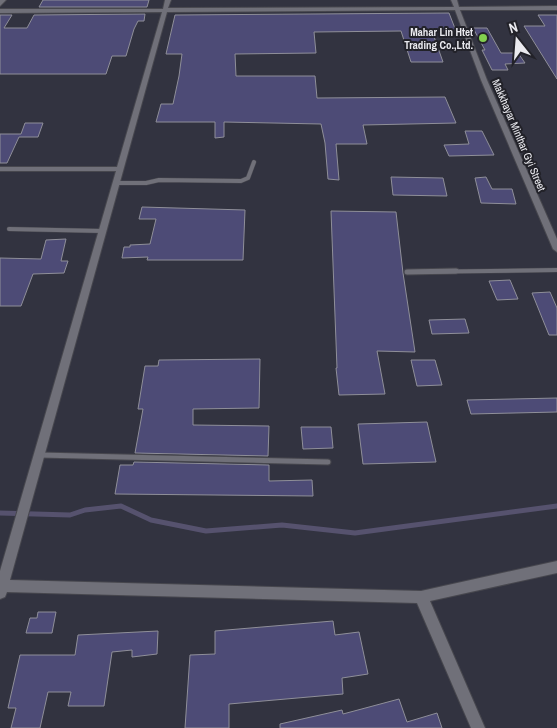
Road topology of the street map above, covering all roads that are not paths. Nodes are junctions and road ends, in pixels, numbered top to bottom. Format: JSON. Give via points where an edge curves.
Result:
{"nodes":[{"id":1,"x":3,"y":0,"type":"edge"},
{"id":2,"x":168,"y":0,"type":"edge"},
{"id":3,"x":454,"y":0,"type":"edge"},
{"id":4,"x":0,"y":4,"type":"edge"},
{"id":5,"x":557,"y":8,"type":"edge"},
{"id":6,"x":457,"y":9,"type":"junction"},
{"id":7,"x":0,"y":11,"type":"edge"},
{"id":8,"x":165,"y":11,"type":"junction"},
{"id":9,"x":254,"y":162,"type":"dead end"},
{"id":10,"x":0,"y":169,"type":"edge"},
{"id":11,"x":121,"y":169,"type":"junction"},
{"id":12,"x":118,"y":183,"type":"junction"},
{"id":13,"x":9,"y":229,"type":"dead end"},
{"id":14,"x":104,"y":231,"type":"junction"},
{"id":15,"x":557,"y":250,"type":"edge"},
{"id":16,"x":557,"y":270,"type":"edge"},
{"id":17,"x":407,"y":272,"type":"dead end"},
{"id":18,"x":40,"y":455,"type":"junction"},
{"id":19,"x":328,"y":462,"type":"dead end"},
{"id":20,"x":557,"y":567,"type":"edge"},
{"id":21,"x":1,"y":588,"type":"edge"},
{"id":22,"x":421,"y":597,"type":"junction"},
{"id":23,"x":478,"y":728,"type":"edge"}],
"edges":[{"from":1,"to":4,"type":"street"},
{"from":2,"to":8,"type":"street"},
{"from":3,"to":6,"type":"street","name":"Makkhayar Minthar Gyi Street"},
{"from":5,"to":6,"type":"street"},
{"from":6,"to":8,"type":"street"},
{"from":6,"to":15,"type":"street","name":"Makkhayar Minthar Gyi Street"},
{"from":7,"to":8,"type":"street"},
{"from":8,"to":11,"type":"street"},
{"from":9,"to":12,"type":"lane","via":[[248,178],[241,181]]},
{"from":10,"to":11,"type":"street"},
{"from":11,"to":12,"type":"street"},
{"from":12,"to":14,"type":"street"},
{"from":13,"to":14,"type":"lane"},
{"from":14,"to":18,"type":"street"},
{"from":16,"to":17,"type":"lane"},
{"from":18,"to":19,"type":"lane"},
{"from":18,"to":21,"type":"street"},
{"from":20,"to":22,"type":"street"},
{"from":21,"to":22,"type":"street"},
{"from":22,"to":23,"type":"street"}]}
